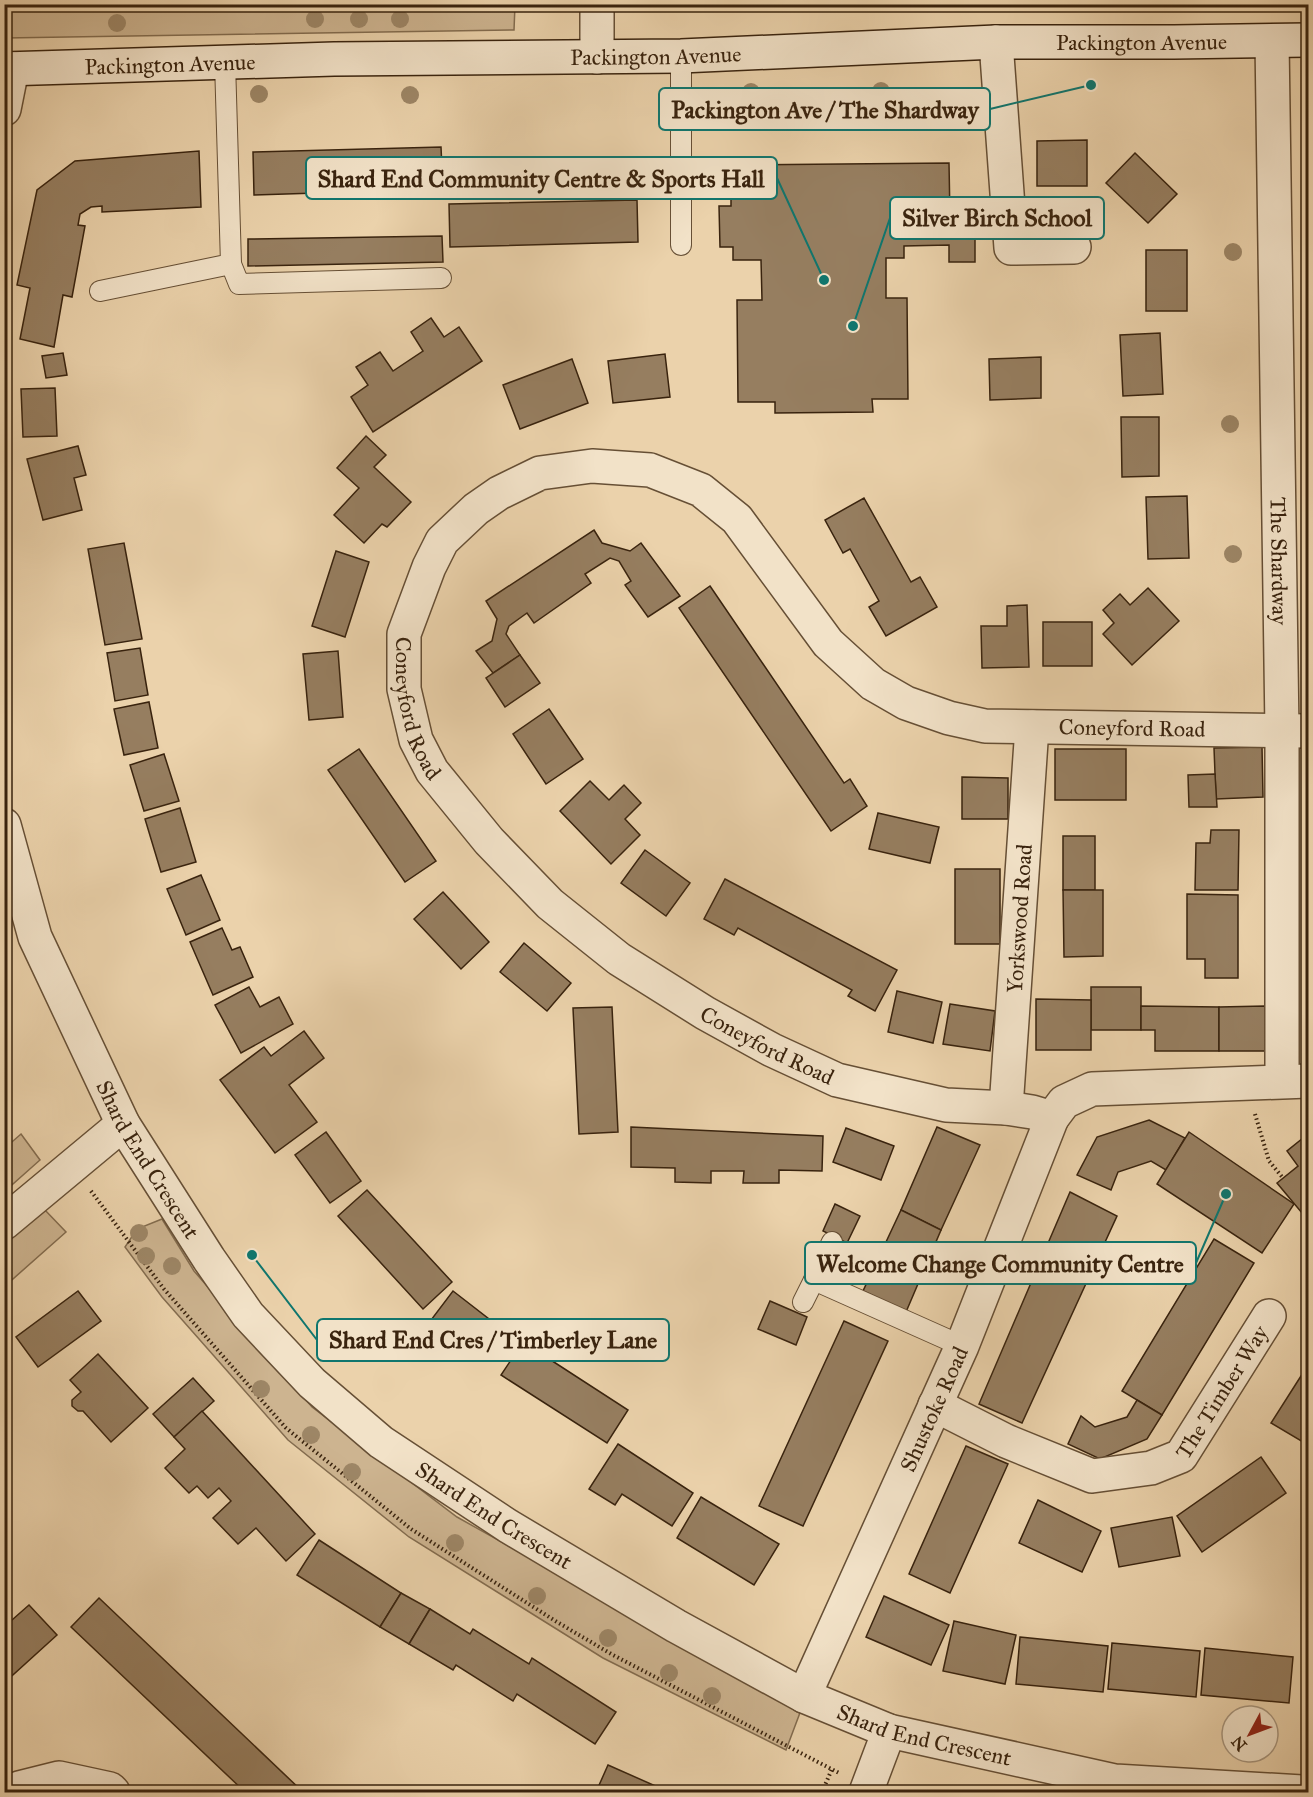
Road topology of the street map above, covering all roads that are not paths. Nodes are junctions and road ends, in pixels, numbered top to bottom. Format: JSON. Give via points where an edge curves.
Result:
{"nodes":[{"id":1,"x":597,"y":4,"type":"edge"},
{"id":2,"x":1308,"y":40,"type":"edge"},
{"id":3,"x":1272,"y":41,"type":"junction"},
{"id":4,"x":996,"y":42,"type":"junction"},
{"id":5,"x":681,"y":56,"type":"junction"},
{"id":6,"x":597,"y":57,"type":"junction"},
{"id":7,"x":225,"y":62,"type":"junction"},
{"id":8,"x":8,"y":69,"type":"edge"},
{"id":9,"x":4,"y":109,"type":"edge"},
{"id":10,"x":681,"y":245,"type":"dead end"},
{"id":11,"x":1074,"y":247,"type":"dead end"},
{"id":12,"x":231,"y":264,"type":"junction"},
{"id":13,"x":441,"y":278,"type":"dead end"},
{"id":14,"x":100,"y":291,"type":"dead end"},
{"id":15,"x":1032,"y":726,"type":"junction"},
{"id":16,"x":1295,"y":731,"type":"edge"},
{"id":17,"x":4,"y":825,"type":"edge"},
{"id":18,"x":1295,"y":1081,"type":"edge"},
{"id":19,"x":1006,"y":1108,"type":"junction"},
{"id":20,"x":1052,"y":1118,"type":"junction"},
{"id":21,"x":123,"y":1124,"type":"junction"},
{"id":22,"x":4,"y":1223,"type":"edge"},
{"id":23,"x":832,"y":1242,"type":"dead end"},
{"id":24,"x":814,"y":1280,"type":"junction"},
{"id":25,"x":803,"y":1302,"type":"dead end"},
{"id":26,"x":1269,"y":1316,"type":"dead end"},
{"id":27,"x":962,"y":1346,"type":"junction"},
{"id":28,"x":935,"y":1406,"type":"junction"},
{"id":29,"x":804,"y":1696,"type":"junction"},
{"id":30,"x":889,"y":1731,"type":"junction"},
{"id":31,"x":14,"y":1792,"type":"edge"},
{"id":32,"x":113,"y":1792,"type":"edge"},
{"id":33,"x":866,"y":1792,"type":"edge"},
{"id":34,"x":1302,"y":1792,"type":"edge"}],
"edges":[{"from":1,"to":6,"type":"street"},
{"from":2,"to":3,"type":"street","name":"Packington Avenue"},
{"from":3,"to":4,"type":"street","name":"Packington Avenue"},
{"from":3,"to":16,"type":"street","name":"The Shardway"},
{"from":4,"to":5,"type":"street","name":"Packington Avenue"},
{"from":4,"to":11,"type":"street","via":[[1011,248]]},
{"from":5,"to":6,"type":"street","name":"Packington Avenue"},
{"from":5,"to":10,"type":"lane"},
{"from":6,"to":7,"type":"street","name":"Packington Avenue"},
{"from":7,"to":8,"type":"street","name":"Packington Avenue"},
{"from":7,"to":12,"type":"lane"},
{"from":8,"to":9,"type":"street"},
{"from":12,"to":13,"type":"lane","via":[[240,284]]},
{"from":12,"to":14,"type":"lane"},
{"from":15,"to":16,"type":"street","name":"Coneyford Road"},
{"from":15,"to":19,"type":"street","name":"Yorkswood Road"},
{"from":15,"to":19,"type":"street","name":"Coneyford Road","via":[[985,726],[949,718],[906,703],[873,684],[828,643],[737,519],[701,490],[650,470],[592,466],[540,473],[499,493],[442,541],[404,634],[404,689],[416,740],[432,771],[489,841],[550,904],[619,959],[705,1013],[837,1080],[946,1105]]},
{"from":16,"to":18,"type":"street","name":"The Shardway"},
{"from":17,"to":21,"type":"street","name":"Shard End Crescent","via":[[35,937]]},
{"from":18,"to":20,"type":"street","via":[[1092,1089],[1064,1102]]},
{"from":19,"to":20,"type":"street","name":"Coneyford Road"},
{"from":20,"to":27,"type":"street","name":"Shustoke Road"},
{"from":21,"to":22,"type":"street"},
{"from":21,"to":29,"type":"street","name":"Shard End Crescent","via":[[248,1315],[312,1383],[381,1442],[508,1526],[676,1626]]},
{"from":23,"to":24,"type":"lane"},
{"from":24,"to":25,"type":"lane"},
{"from":24,"to":27,"type":"lane"},
{"from":26,"to":28,"type":"street","name":"The Timber Way","via":[[1181,1456],[1150,1468],[1092,1476],[1006,1441]]},
{"from":27,"to":28,"type":"street","name":"Shustoke Road"},
{"from":28,"to":29,"type":"street","name":"Shustoke Road"},
{"from":29,"to":30,"type":"street","name":"Shard End Crescent"},
{"from":30,"to":33,"type":"street"},
{"from":30,"to":34,"type":"street","name":"Shard End Crescent","via":[[1115,1780]]},
{"from":31,"to":32,"type":"street","via":[[59,1778]]}]}
